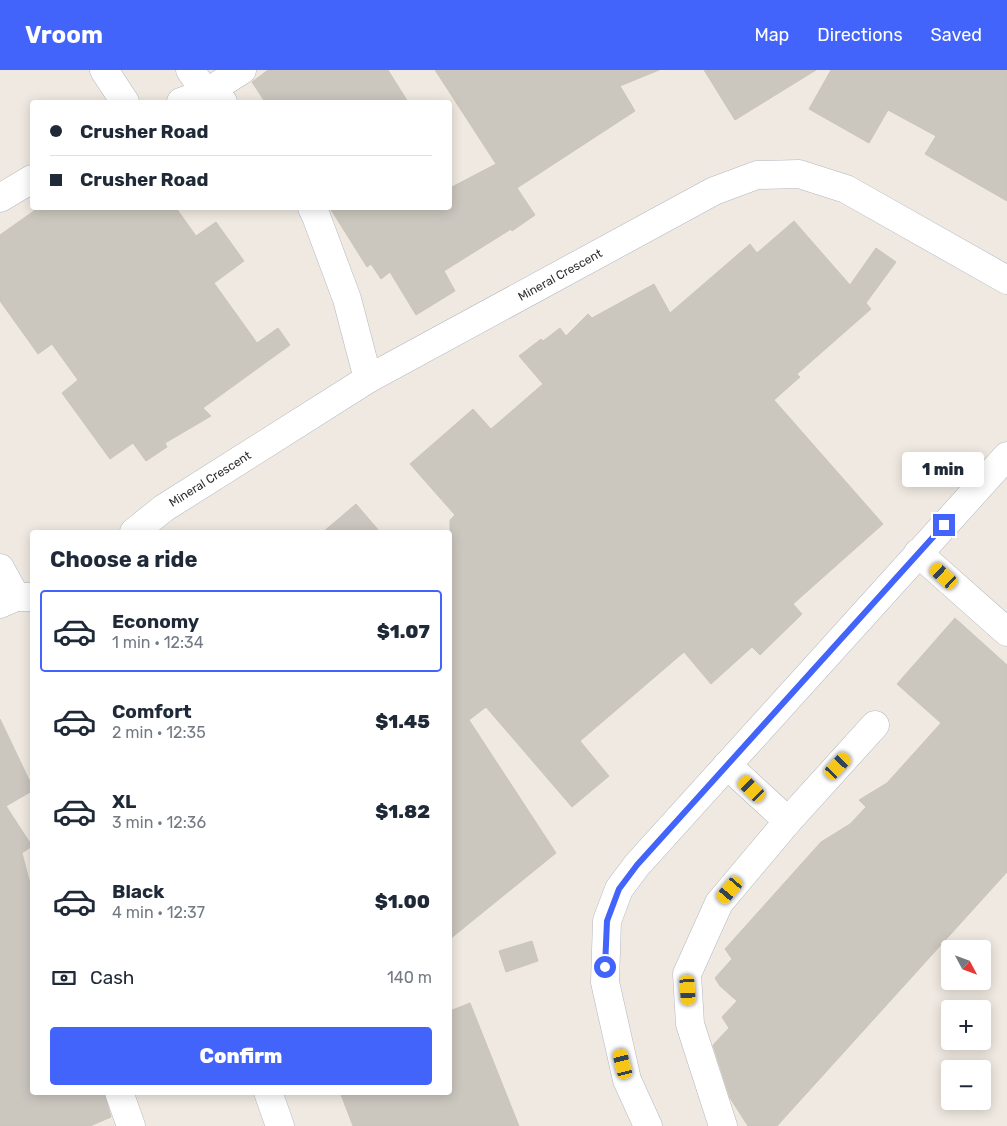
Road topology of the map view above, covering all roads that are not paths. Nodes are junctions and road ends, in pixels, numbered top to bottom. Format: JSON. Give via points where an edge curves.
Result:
{"nodes":[{"id":1,"x":104,"y":70,"type":"edge"},
{"id":2,"x":190,"y":70,"type":"edge"},
{"id":3,"x":242,"y":70,"type":"edge"},
{"id":4,"x":203,"y":99,"type":"edge"},
{"id":5,"x":124,"y":100,"type":"edge"},
{"id":6,"x":30,"y":181,"type":"edge"},
{"id":7,"x":0,"y":198,"type":"edge"},
{"id":8,"x":313,"y":210,"type":"edge"},
{"id":9,"x":1007,"y":280,"type":"edge"},
{"id":10,"x":368,"y":379,"type":"junction"},
{"id":11,"x":1007,"y":456,"type":"edge"},
{"id":12,"x":136,"y":530,"type":"edge"},
{"id":13,"x":918,"y":553,"type":"junction"},
{"id":14,"x":0,"y":568,"type":"edge"},
{"id":15,"x":16,"y":599,"type":"edge"},
{"id":16,"x":1007,"y":632,"type":"edge"},
{"id":17,"x":875,"y":726,"type":"dead end"},
{"id":18,"x":727,"y":765,"type":"junction"},
{"id":19,"x":788,"y":821,"type":"junction"},
{"id":20,"x":121,"y":1095,"type":"edge"},
{"id":21,"x":269,"y":1095,"type":"edge"},
{"id":22,"x":131,"y":1126,"type":"edge"},
{"id":23,"x":280,"y":1126,"type":"edge"},
{"id":24,"x":648,"y":1126,"type":"edge"},
{"id":25,"x":723,"y":1126,"type":"edge"}],
"edges":[{"from":1,"to":5,"type":"street"},
{"from":2,"to":4,"type":"street"},
{"from":3,"to":4,"type":"street"},
{"from":6,"to":7,"type":"street"},
{"from":8,"to":10,"type":"street","via":[[347,299]]},
{"from":9,"to":10,"type":"street","name":"Mineral Crescent","via":[[846,189],[799,174],[757,175],[714,191]]},
{"from":10,"to":12,"type":"street","name":"Mineral Crescent","via":[[164,508]]},
{"from":11,"to":13,"type":"street"},
{"from":13,"to":16,"type":"street"},
{"from":13,"to":18,"type":"street"},
{"from":14,"to":15,"type":"street"},
{"from":17,"to":19,"type":"street"},
{"from":18,"to":19,"type":"street"},
{"from":18,"to":24,"type":"street","via":[[637,865],[619,889],[607,921],[605,982],[627,1080]]},
{"from":19,"to":25,"type":"street","via":[[718,903],[687,974],[690,1024]]},
{"from":20,"to":22,"type":"street"},
{"from":21,"to":23,"type":"street"}]}
